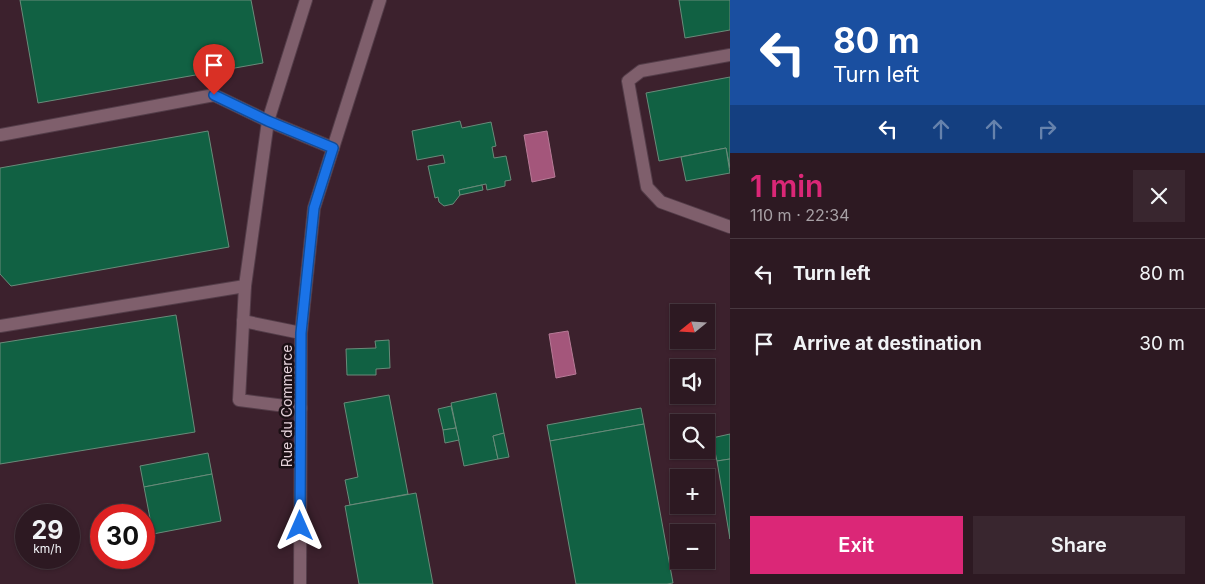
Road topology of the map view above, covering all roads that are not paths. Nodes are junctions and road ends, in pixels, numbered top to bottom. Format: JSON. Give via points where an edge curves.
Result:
{"nodes":[{"id":1,"x":306,"y":0,"type":"edge"},
{"id":2,"x":380,"y":0,"type":"edge"},
{"id":3,"x":730,"y":55,"type":"edge"},
{"id":4,"x":268,"y":121,"type":"junction"},
{"id":5,"x":0,"y":135,"type":"edge"},
{"id":6,"x":333,"y":148,"type":"junction"},
{"id":7,"x":730,"y":227,"type":"edge"},
{"id":8,"x":245,"y":286,"type":"junction"},
{"id":9,"x":243,"y":321,"type":"junction"},
{"id":10,"x":0,"y":326,"type":"edge"},
{"id":11,"x":301,"y":333,"type":"junction"},
{"id":12,"x":301,"y":408,"type":"junction"},
{"id":13,"x":300,"y":584,"type":"edge"}],
"edges":[{"from":1,"to":4,"type":"street"},
{"from":2,"to":6,"type":"street","name":"Rue du Commerce"},
{"from":3,"to":7,"type":"street","via":[[641,71],[628,82],[648,187],[661,202]]},
{"from":4,"to":5,"type":"street","via":[[214,95]]},
{"from":4,"to":6,"type":"street"},
{"from":4,"to":8,"type":"street"},
{"from":6,"to":11,"type":"street","name":"Rue du Commerce","via":[[314,208]]},
{"from":8,"to":9,"type":"street"},
{"from":8,"to":10,"type":"street"},
{"from":9,"to":11,"type":"street"},
{"from":9,"to":12,"type":"street","via":[[239,400]]},
{"from":11,"to":12,"type":"street","name":"Rue du Commerce"},
{"from":12,"to":13,"type":"street","name":"Rue du Commerce"}]}
